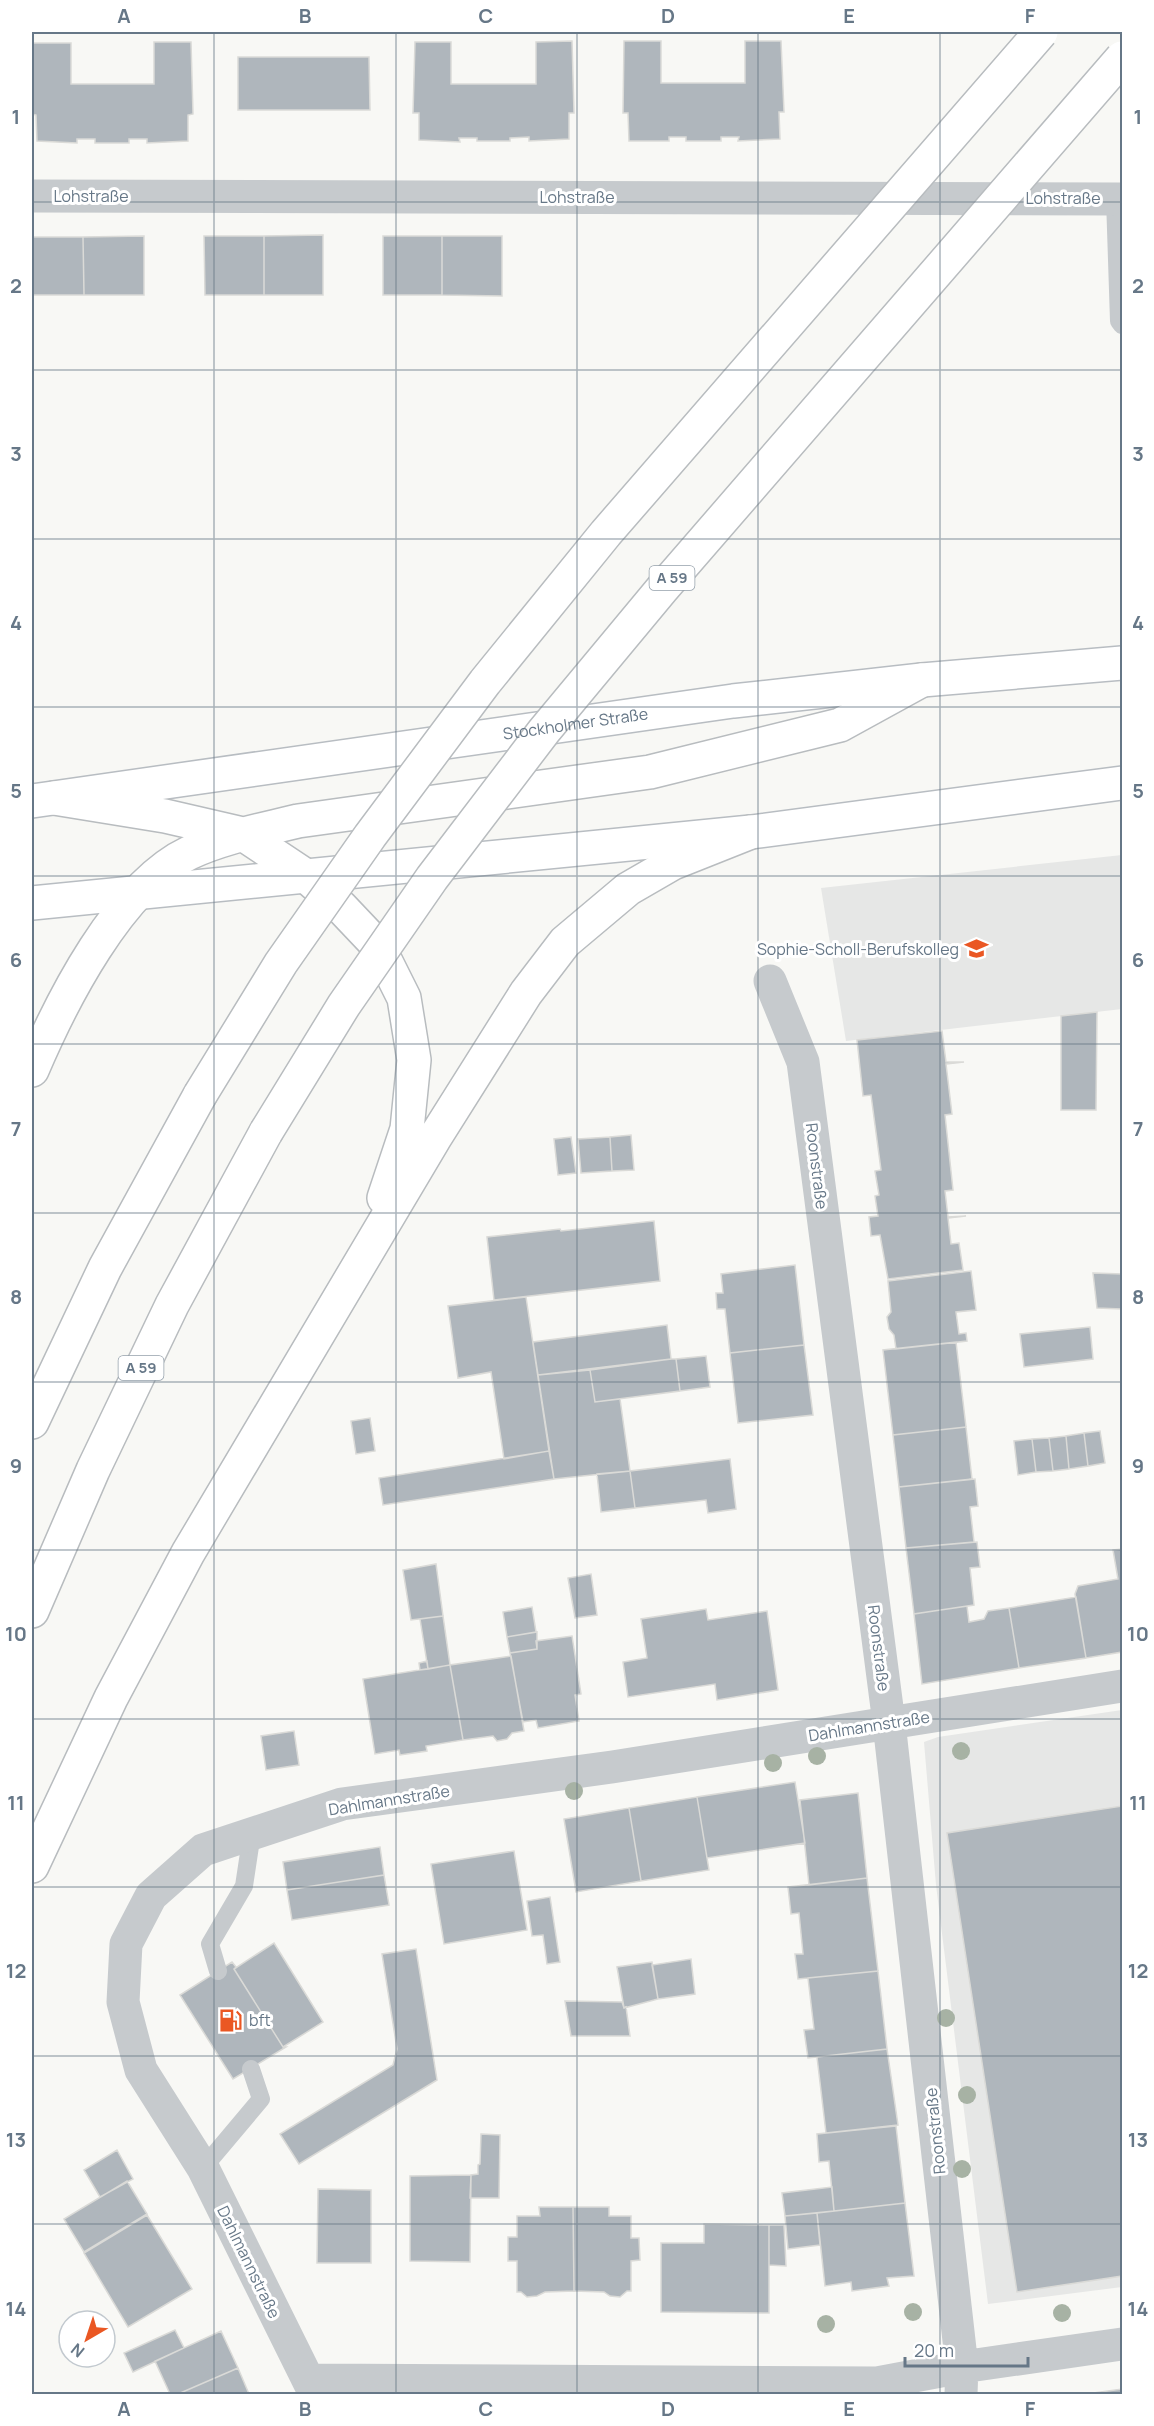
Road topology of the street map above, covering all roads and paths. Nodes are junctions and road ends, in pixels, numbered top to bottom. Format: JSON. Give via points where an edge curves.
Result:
{"nodes":[{"id":1,"x":1041,"y":32,"type":"edge"},
{"id":2,"x":1122,"y":58,"type":"edge"},
{"id":3,"x":32,"y":196,"type":"edge"},
{"id":4,"x":1119,"y":199,"type":"edge"},
{"id":5,"x":1122,"y":325,"type":"edge"},
{"id":6,"x":1122,"y":663,"type":"edge"},
{"id":7,"x":922,"y":680,"type":"junction"},
{"id":8,"x":1122,"y":783,"type":"edge"},
{"id":9,"x":43,"y":800,"type":"edge"},
{"id":10,"x":751,"y":832,"type":"junction"},
{"id":11,"x":243,"y":834,"type":"junction"},
{"id":12,"x":306,"y":876,"type":"junction"},
{"id":13,"x":136,"y":893,"type":"junction"},
{"id":14,"x":32,"y":903,"type":"edge"},
{"id":15,"x":770,"y":981,"type":"dead end"},
{"id":16,"x":32,"y":1070,"type":"edge"},
{"id":17,"x":365,"y":1256,"type":"junction"},
{"id":18,"x":32,"y":1422,"type":"edge"},
{"id":19,"x":32,"y":1611,"type":"edge"},
{"id":20,"x":1122,"y":1686,"type":"edge"},
{"id":21,"x":889,"y":1723,"type":"junction"},
{"id":22,"x":252,"y":1833,"type":"junction"},
{"id":23,"x":32,"y":1866,"type":"edge"},
{"id":24,"x":218,"y":1971,"type":"dead end"},
{"id":25,"x":251,"y":2069,"type":"dead end"},
{"id":26,"x":202,"y":2168,"type":"junction"},
{"id":27,"x":1122,"y":2344,"type":"edge"},
{"id":28,"x":962,"y":2381,"type":"edge"},
{"id":29,"x":312,"y":2387,"type":"edge"}],
"edges":[{"from":1,"to":18,"type":"main road","bridge":true,"via":[[606,533],[485,682],[370,836],[281,963],[200,1095],[105,1268]]},
{"from":2,"to":19,"type":"main road","number":"A 59","bridge":true,"via":[[662,589],[544,732],[432,878],[345,1005],[267,1132],[172,1305],[93,1470]]},
{"from":3,"to":4,"type":"street","name":"Lohstraße"},
{"from":4,"to":5,"type":"lane"},
{"from":6,"to":7,"type":"main road","name":"Stockholmer Straße"},
{"from":7,"to":9,"type":"main road","name":"Stockholmer Straße","via":[[733,701]]},
{"from":7,"to":11,"type":"main road","via":[[840,725],[650,772],[298,821]]},
{"from":8,"to":10,"type":"main road"},
{"from":9,"to":11,"type":"main road","via":[[165,816]]},
{"from":10,"to":12,"type":"main road"},
{"from":10,"to":17,"type":"main road","via":[[673,863],[628,889],[565,942],[526,993]]},
{"from":11,"to":12,"type":"main road"},
{"from":11,"to":13,"type":"main road","via":[[188,854]]},
{"from":12,"to":13,"type":"main road"},
{"from":12,"to":17,"type":"main road","via":[[378,946],[404,998],[414,1060],[407,1129]]},
{"from":13,"to":14,"type":"main road"},
{"from":13,"to":16,"type":"main road","via":[[79,973]]},
{"from":15,"to":21,"type":"street","name":"Roonstraße","via":[[803,1062]]},
{"from":17,"to":23,"type":"main road","via":[[188,1553],[111,1698]]},
{"from":20,"to":21,"type":"street","name":"Dahlmannstraße"},
{"from":21,"to":22,"type":"street","name":"Dahlmannstraße","via":[[342,1804]]},
{"from":21,"to":28,"type":"street","name":"Roonstraße"},
{"from":22,"to":24,"type":"lane","via":[[244,1886],[210,1944]]},
{"from":22,"to":26,"type":"street","name":"Dahlmannstraße","via":[[203,1850],[151,1896],[126,1944],[123,2002],[141,2070]]},
{"from":25,"to":26,"type":"lane","via":[[261,2099]]},
{"from":26,"to":29,"type":"street","name":"Dahlmannstraße"},
{"from":27,"to":28,"type":"street"},
{"from":28,"to":29,"type":"street"}]}
